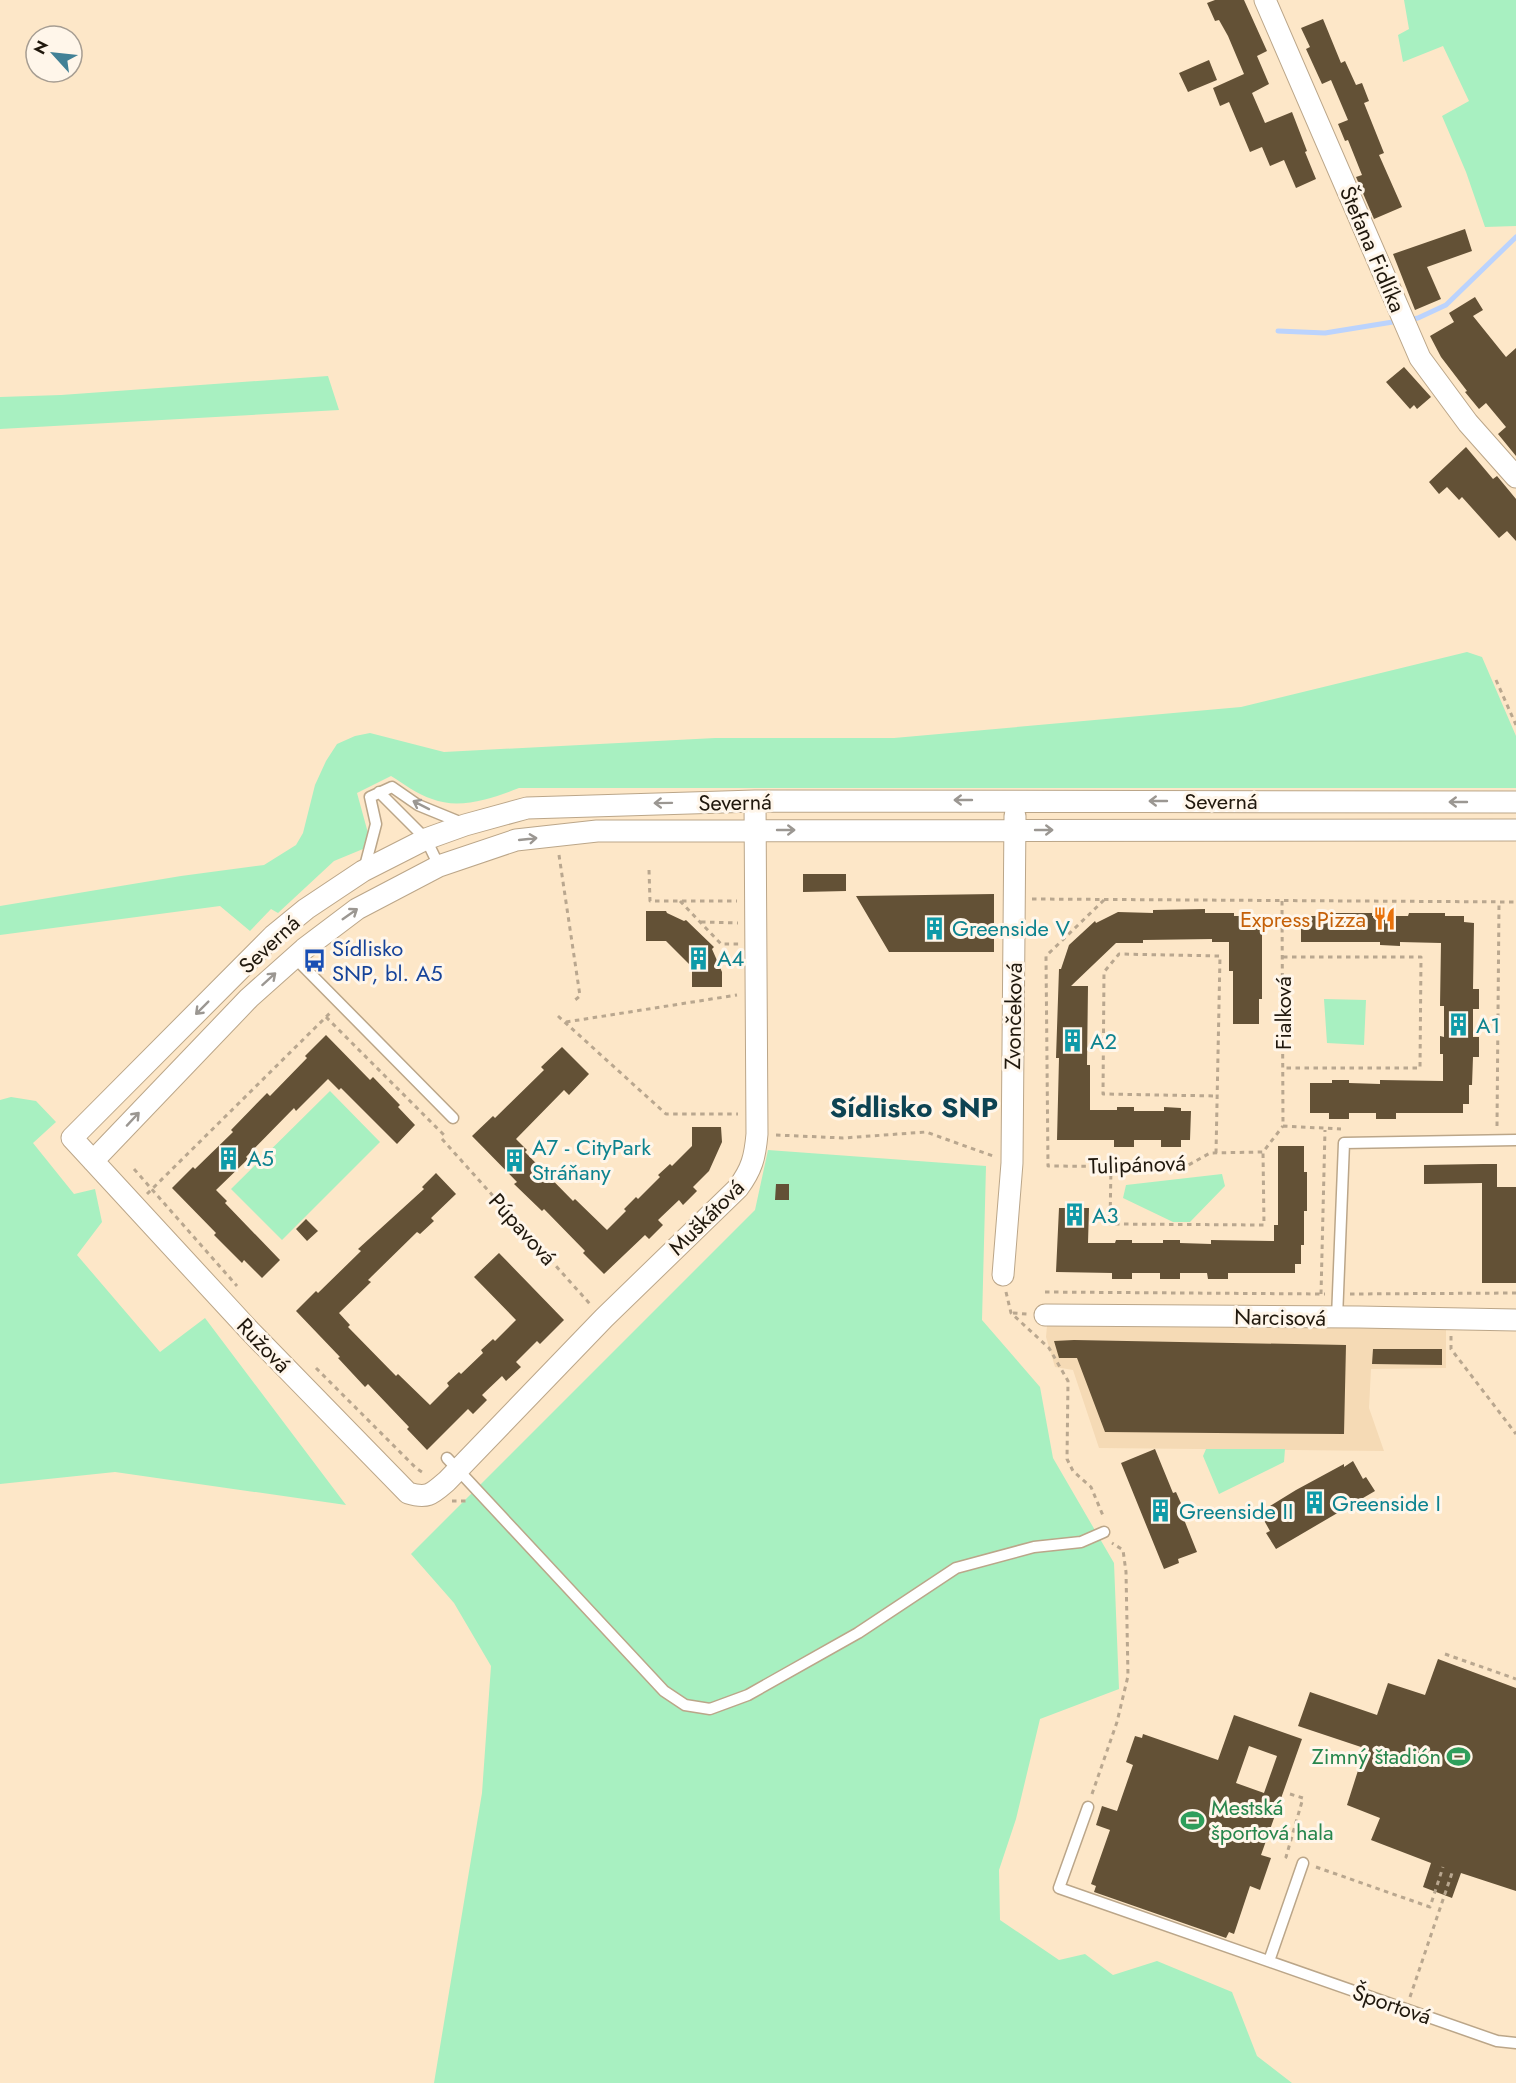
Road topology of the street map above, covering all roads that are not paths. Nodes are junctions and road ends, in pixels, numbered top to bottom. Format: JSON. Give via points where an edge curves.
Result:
{"nodes":[{"id":1,"x":1265,"y":0,"type":"edge"},
{"id":2,"x":1516,"y":477,"type":"edge"},
{"id":3,"x":379,"y":792,"type":"junction"},
{"id":4,"x":1015,"y":800,"type":"junction"},
{"id":5,"x":755,"y":801,"type":"junction"},
{"id":6,"x":1516,"y":802,"type":"edge"},
{"id":7,"x":465,"y":825,"type":"junction"},
{"id":8,"x":754,"y":830,"type":"junction"},
{"id":9,"x":1015,"y":830,"type":"junction"},
{"id":10,"x":1516,"y":831,"type":"edge"},
{"id":11,"x":426,"y":839,"type":"junction"},
{"id":12,"x":439,"y":866,"type":"junction"},
{"id":13,"x":363,"y":871,"type":"junction"},
{"id":14,"x":273,"y":936,"type":"junction"},
{"id":15,"x":294,"y":957,"type":"junction"},
{"id":16,"x":453,"y":1118,"type":"dead end"},
{"id":17,"x":72,"y":1138,"type":"joint"},
{"id":18,"x":1516,"y":1140,"type":"edge"},
{"id":19,"x":93,"y":1161,"type":"junction"},
{"id":20,"x":1003,"y":1275,"type":"dead end"},
{"id":21,"x":1045,"y":1315,"type":"dead end"},
{"id":22,"x":1337,"y":1318,"type":"junction"},
{"id":23,"x":1516,"y":1320,"type":"edge"},
{"id":24,"x":446,"y":1476,"type":"junction"},
{"id":25,"x":1104,"y":1532,"type":"dead end"},
{"id":26,"x":1088,"y":1807,"type":"dead end"},
{"id":27,"x":1302,"y":1863,"type":"road end"},
{"id":28,"x":1269,"y":1961,"type":"junction"},
{"id":29,"x":1516,"y":2043,"type":"edge"}],
"edges":[{"from":1,"to":2,"type":"street","name":"Štefana Fidlíka","via":[[1420,358],[1468,423]]},
{"from":7,"to":3,"type":"lane","one_way":true,"via":[[418,805],[392,787]]},
{"from":3,"to":11,"type":"lane"},
{"from":3,"to":13,"type":"lane","via":[[370,797],[376,824]]},
{"from":4,"to":5,"type":"street","name":"Severná","one_way":true},
{"from":6,"to":4,"type":"street","name":"Severná","one_way":true},
{"from":4,"to":9,"type":"street","name":"Zvončeková"},
{"from":5,"to":7,"type":"street","name":"Severná","one_way":true,"via":[[527,808]]},
{"from":5,"to":8,"type":"street","name":"Muškátová"},
{"from":7,"to":11,"type":"street","name":"Severná"},
{"from":8,"to":9,"type":"street","name":"Severná","one_way":true},
{"from":12,"to":8,"type":"street","name":"Severná","one_way":true,"via":[[516,840],[597,831]]},
{"from":8,"to":24,"type":"street","name":"Muškátová","via":[[757,1124],[755,1156],[749,1173]]},
{"from":9,"to":10,"type":"street","name":"Severná","one_way":true},
{"from":9,"to":20,"type":"street","name":"Zvončeková","via":[[1012,1163]]},
{"from":11,"to":12,"type":"lane"},
{"from":11,"to":13,"type":"street","name":"Severná"},
{"from":15,"to":12,"type":"street","name":"Severná","one_way":true,"via":[[357,909]]},
{"from":13,"to":14,"type":"street","name":"Severná"},
{"from":14,"to":15,"type":"street"},
{"from":14,"to":17,"type":"street","name":"Severná","one_way":true},
{"from":15,"to":16,"type":"lane"},
{"from":19,"to":15,"type":"street","name":"Severná","one_way":true,"via":[[225,1022]]},
{"from":17,"to":19,"type":"street","name":"Ružová"},
{"from":18,"to":22,"type":"lane","via":[[1344,1143]]},
{"from":19,"to":24,"type":"street","name":"Ružová","via":[[249,1330],[408,1493],[421,1497]]},
{"from":21,"to":22,"type":"street","name":"Narcisová"},
{"from":22,"to":23,"type":"street","name":"Narcisová"},
{"from":24,"to":25,"type":"lane","via":[[486,1499],[664,1691],[685,1705],[710,1709],[748,1695],[858,1633],[956,1568],[1034,1547],[1081,1542]]},
{"from":26,"to":28,"type":"lane","name":"Športová","via":[[1059,1888]]},
{"from":27,"to":28,"type":"lane"},
{"from":28,"to":29,"type":"lane","name":"Športová","via":[[1497,2041]]}]}
